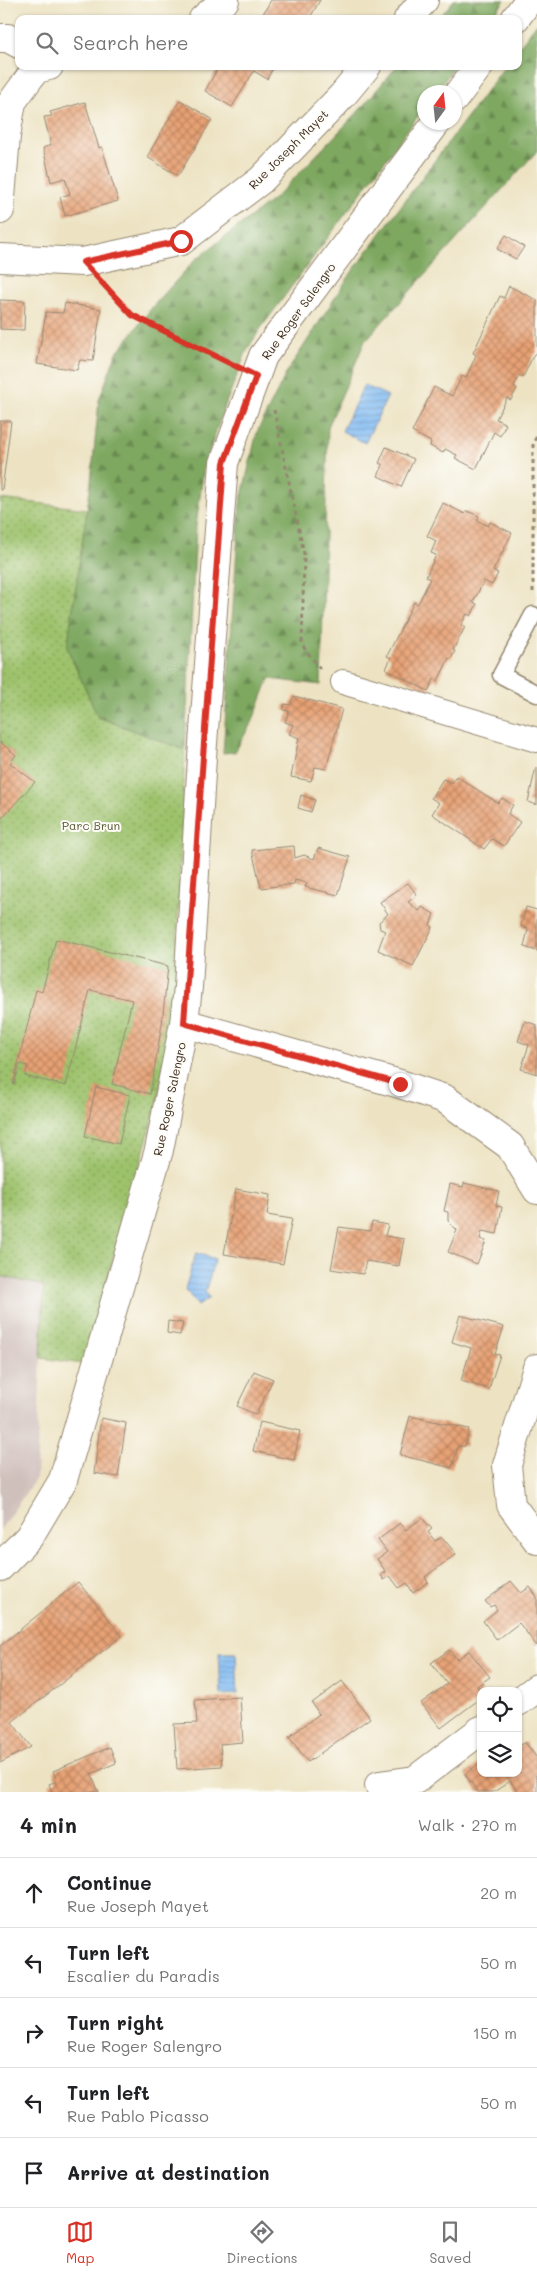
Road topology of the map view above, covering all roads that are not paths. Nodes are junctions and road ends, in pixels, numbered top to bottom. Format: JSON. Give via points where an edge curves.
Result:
{"nodes":[{"id":1,"x":225,"y":0,"type":"edge"},
{"id":2,"x":424,"y":0,"type":"edge"},
{"id":3,"x":528,"y":0,"type":"edge"},
{"id":4,"x":208,"y":15,"type":"edge"},
{"id":5,"x":411,"y":15,"type":"edge"},
{"id":6,"x":517,"y":15,"type":"edge"},
{"id":7,"x":0,"y":38,"type":"edge"},
{"id":8,"x":15,"y":42,"type":"edge"},
{"id":9,"x":38,"y":70,"type":"edge"},
{"id":10,"x":364,"y":70,"type":"edge"},
{"id":11,"x":476,"y":70,"type":"edge"},
{"id":12,"x":462,"y":88,"type":"edge"},
{"id":13,"x":431,"y":130,"type":"edge"},
{"id":14,"x":0,"y":210,"type":"edge"},
{"id":15,"x":0,"y":258,"type":"edge"},
{"id":16,"x":533,"y":615,"type":"road end"},
{"id":17,"x":333,"y":677,"type":"road end"},
{"id":18,"x":537,"y":694,"type":"edge"},
{"id":19,"x":537,"y":740,"type":"edge"},
{"id":20,"x":184,"y":1023,"type":"junction"},
{"id":21,"x":537,"y":1190,"type":"edge"},
{"id":22,"x":537,"y":1368,"type":"edge"},
{"id":23,"x":537,"y":1540,"type":"edge"},
{"id":24,"x":0,"y":1567,"type":"edge"},
{"id":25,"x":537,"y":1688,"type":"edge"},
{"id":26,"x":522,"y":1699,"type":"edge"},
{"id":27,"x":478,"y":1732,"type":"edge"},
{"id":28,"x":379,"y":1785,"type":"dead end"}],
"edges":[{"from":1,"to":4,"type":"street"},
{"from":2,"to":5,"type":"street"},
{"from":3,"to":6,"type":"street"},
{"from":7,"to":8,"type":"street"},
{"from":9,"to":14,"type":"street","via":[[12,102]]},
{"from":10,"to":15,"type":"street","name":"Rue Joseph Mayet","via":[[261,180],[181,241],[83,262]]},
{"from":11,"to":12,"type":"street"},
{"from":13,"to":20,"type":"street","name":"Rue Roger Salengro","via":[[264,356],[224,463]]},
{"from":16,"to":18,"type":"lane","via":[[501,675]]},
{"from":17,"to":19,"type":"street"},
{"from":20,"to":21,"type":"street","via":[[445,1099],[510,1146]]},
{"from":20,"to":24,"type":"street","name":"Rue Roger Salengro","via":[[159,1150],[63,1480],[29,1537]]},
{"from":22,"to":23,"type":"street","via":[[507,1464],[511,1505]]},
{"from":25,"to":26,"type":"street"},
{"from":27,"to":28,"type":"street","via":[[415,1780]]}]}
